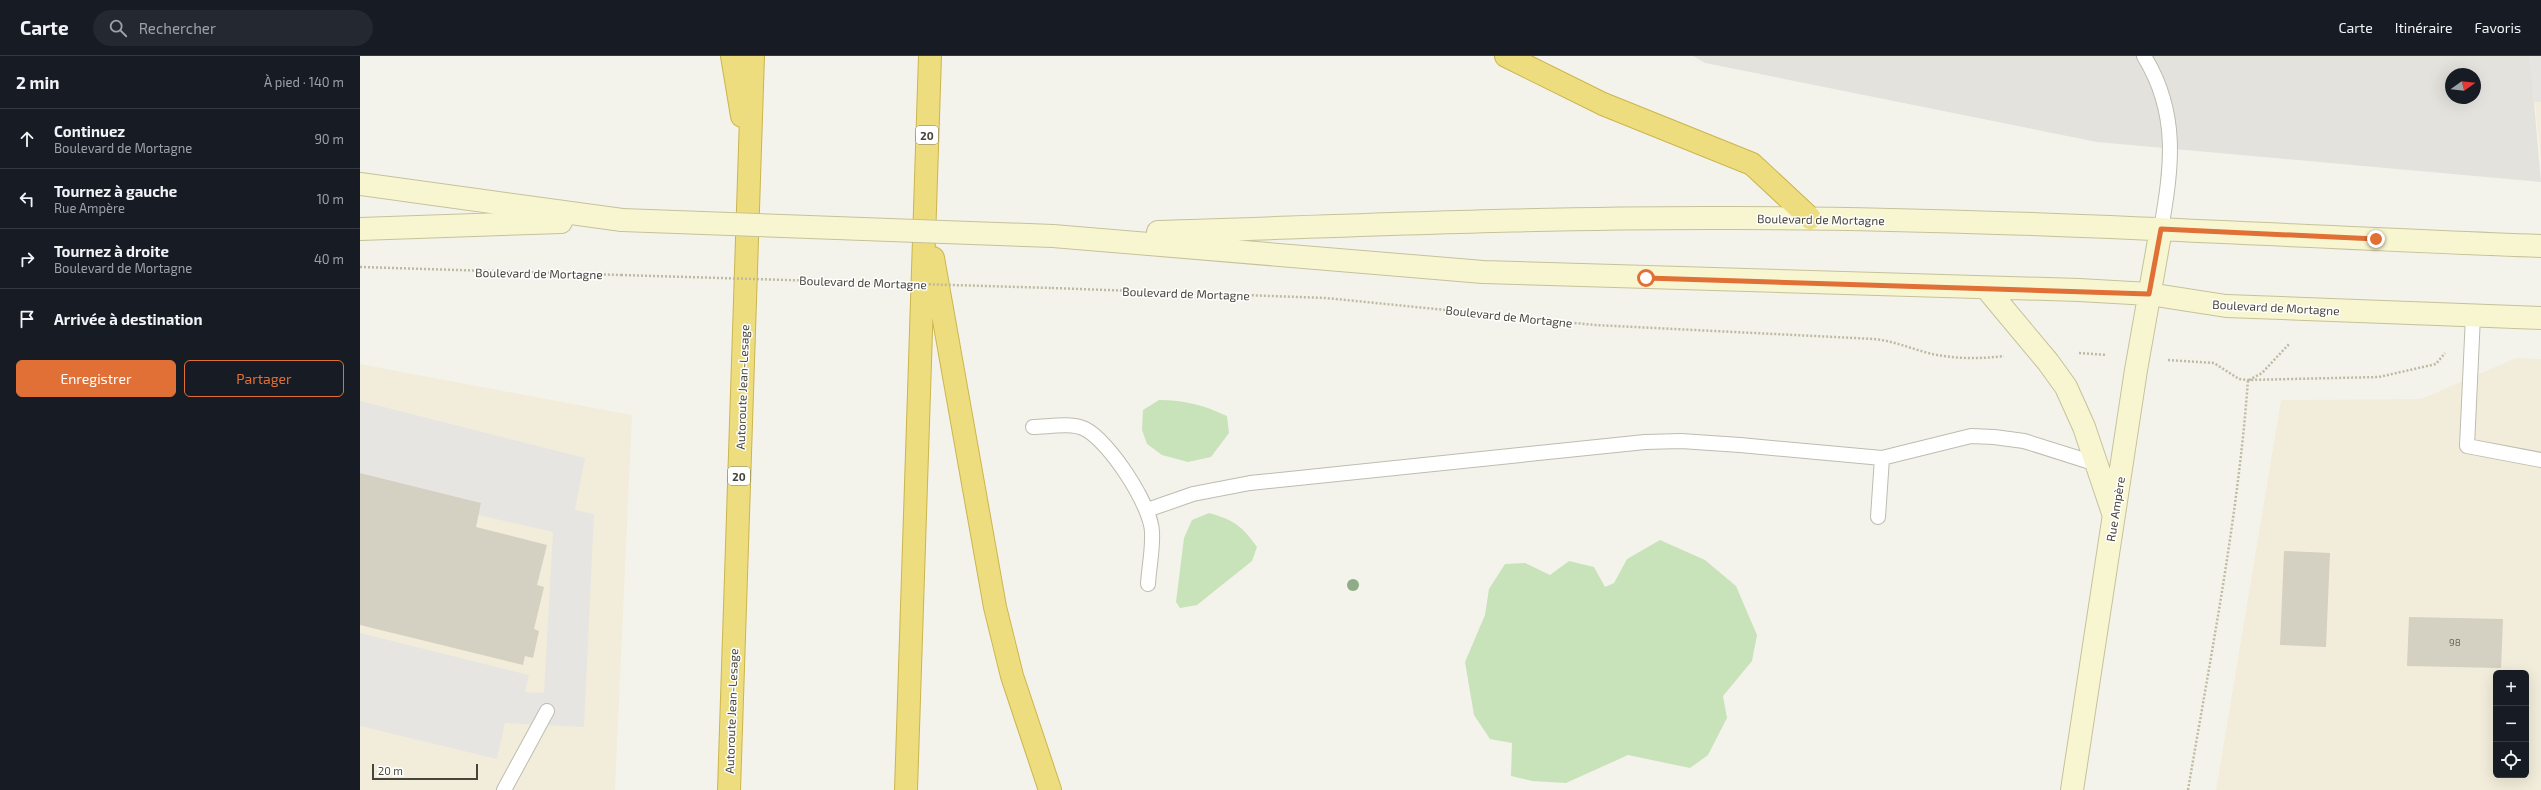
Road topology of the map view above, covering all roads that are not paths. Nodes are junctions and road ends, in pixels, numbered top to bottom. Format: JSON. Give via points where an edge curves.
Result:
{"nodes":[{"id":1,"x":732,"y":56,"type":"edge"},
{"id":2,"x":753,"y":56,"type":"edge"},
{"id":3,"x":930,"y":56,"type":"edge"},
{"id":4,"x":1506,"y":56,"type":"edge"},
{"id":5,"x":2144,"y":56,"type":"edge"},
{"id":6,"x":749,"y":163,"type":"junction"},
{"id":7,"x":360,"y":184,"type":"edge"},
{"id":8,"x":925,"y":214,"type":"junction"},
{"id":9,"x":1810,"y":218,"type":"junction"},
{"id":10,"x":622,"y":220,"type":"junction"},
{"id":11,"x":360,"y":229,"type":"edge"},
{"id":12,"x":2161,"y":229,"type":"junction"},
{"id":13,"x":1053,"y":236,"type":"junction"},
{"id":14,"x":2541,"y":246,"type":"edge"},
{"id":15,"x":1987,"y":289,"type":"junction"},
{"id":16,"x":2149,"y":294,"type":"junction"},
{"id":17,"x":2473,"y":316,"type":"junction"},
{"id":18,"x":2541,"y":318,"type":"edge"},
{"id":19,"x":1033,"y":427,"type":"dead end"},
{"id":20,"x":1882,"y":458,"type":"junction"},
{"id":21,"x":2541,"y":460,"type":"edge"},
{"id":22,"x":2096,"y":464,"type":"junction"},
{"id":23,"x":2121,"y":468,"type":"junction"},
{"id":24,"x":1147,"y":510,"type":"junction"},
{"id":25,"x":2114,"y":516,"type":"junction"},
{"id":26,"x":1878,"y":518,"type":"dead end"},
{"id":27,"x":1148,"y":584,"type":"dead end"},
{"id":28,"x":547,"y":710,"type":"dead end"},
{"id":29,"x":504,"y":790,"type":"edge"},
{"id":30,"x":729,"y":790,"type":"edge"},
{"id":31,"x":906,"y":790,"type":"edge"},
{"id":32,"x":1050,"y":790,"type":"edge"},
{"id":33,"x":2072,"y":790,"type":"edge"}],
"edges":[{"from":1,"to":6,"type":"highway"},
{"from":2,"to":6,"type":"highway","name":"Autoroute Jean-Lesage","number":"20"},
{"from":3,"to":8,"type":"highway","number":"20"},
{"from":4,"to":9,"type":"highway","via":[[1603,104],[1752,164]]},
{"from":5,"to":12,"type":"lane","via":[[2163,93],[2171,136],[2169,182]]},
{"from":6,"to":30,"type":"highway","name":"Autoroute Jean-Lesage","number":"20"},
{"from":7,"to":10,"type":"main road","name":"Boulevard de Mortagne"},
{"from":8,"to":31,"type":"highway","number":"20"},
{"from":8,"to":32,"type":"highway","via":[[995,607],[1012,676]]},
{"from":9,"to":12,"type":"main road","name":"Boulevard de Mortagne"},
{"from":9,"to":13,"type":"main road","name":"Boulevard de Mortagne","via":[[1486,222]]},
{"from":10,"to":11,"type":"main road","name":"Boulevard de Mortagne"},
{"from":10,"to":13,"type":"main road","name":"Boulevard de Mortagne","bridge":true},
{"from":12,"to":14,"type":"main road","name":"Boulevard de Mortagne"},
{"from":12,"to":16,"type":"main road","name":"Rue Ampère"},
{"from":13,"to":15,"type":"main road","name":"Boulevard de Mortagne","via":[[1483,272]]},
{"from":15,"to":16,"type":"main road","name":"Boulevard de Mortagne"},
{"from":15,"to":22,"type":"main road","via":[[2066,387]]},
{"from":16,"to":17,"type":"main road","name":"Boulevard de Mortagne","via":[[2226,306]]},
{"from":16,"to":23,"type":"main road","name":"Rue Ampère"},
{"from":17,"to":18,"type":"main road","name":"Boulevard de Mortagne"},
{"from":17,"to":21,"type":"lane","via":[[2467,446]]},
{"from":19,"to":24,"type":"lane","via":[[1084,428],[1097,437],[1124,470]]},
{"from":20,"to":22,"type":"lane","via":[[1971,436],[2024,441]]},
{"from":20,"to":24,"type":"lane","via":[[1681,441],[1646,442],[1250,483],[1193,494]]},
{"from":20,"to":26,"type":"lane"},
{"from":22,"to":23,"type":"lane"},
{"from":22,"to":25,"type":"main road"},
{"from":23,"to":25,"type":"main road","name":"Rue Ampère"},
{"from":24,"to":27,"type":"lane","via":[[1152,531]]},
{"from":25,"to":33,"type":"main road","name":"Rue Ampère"},
{"from":28,"to":29,"type":"lane"}]}
